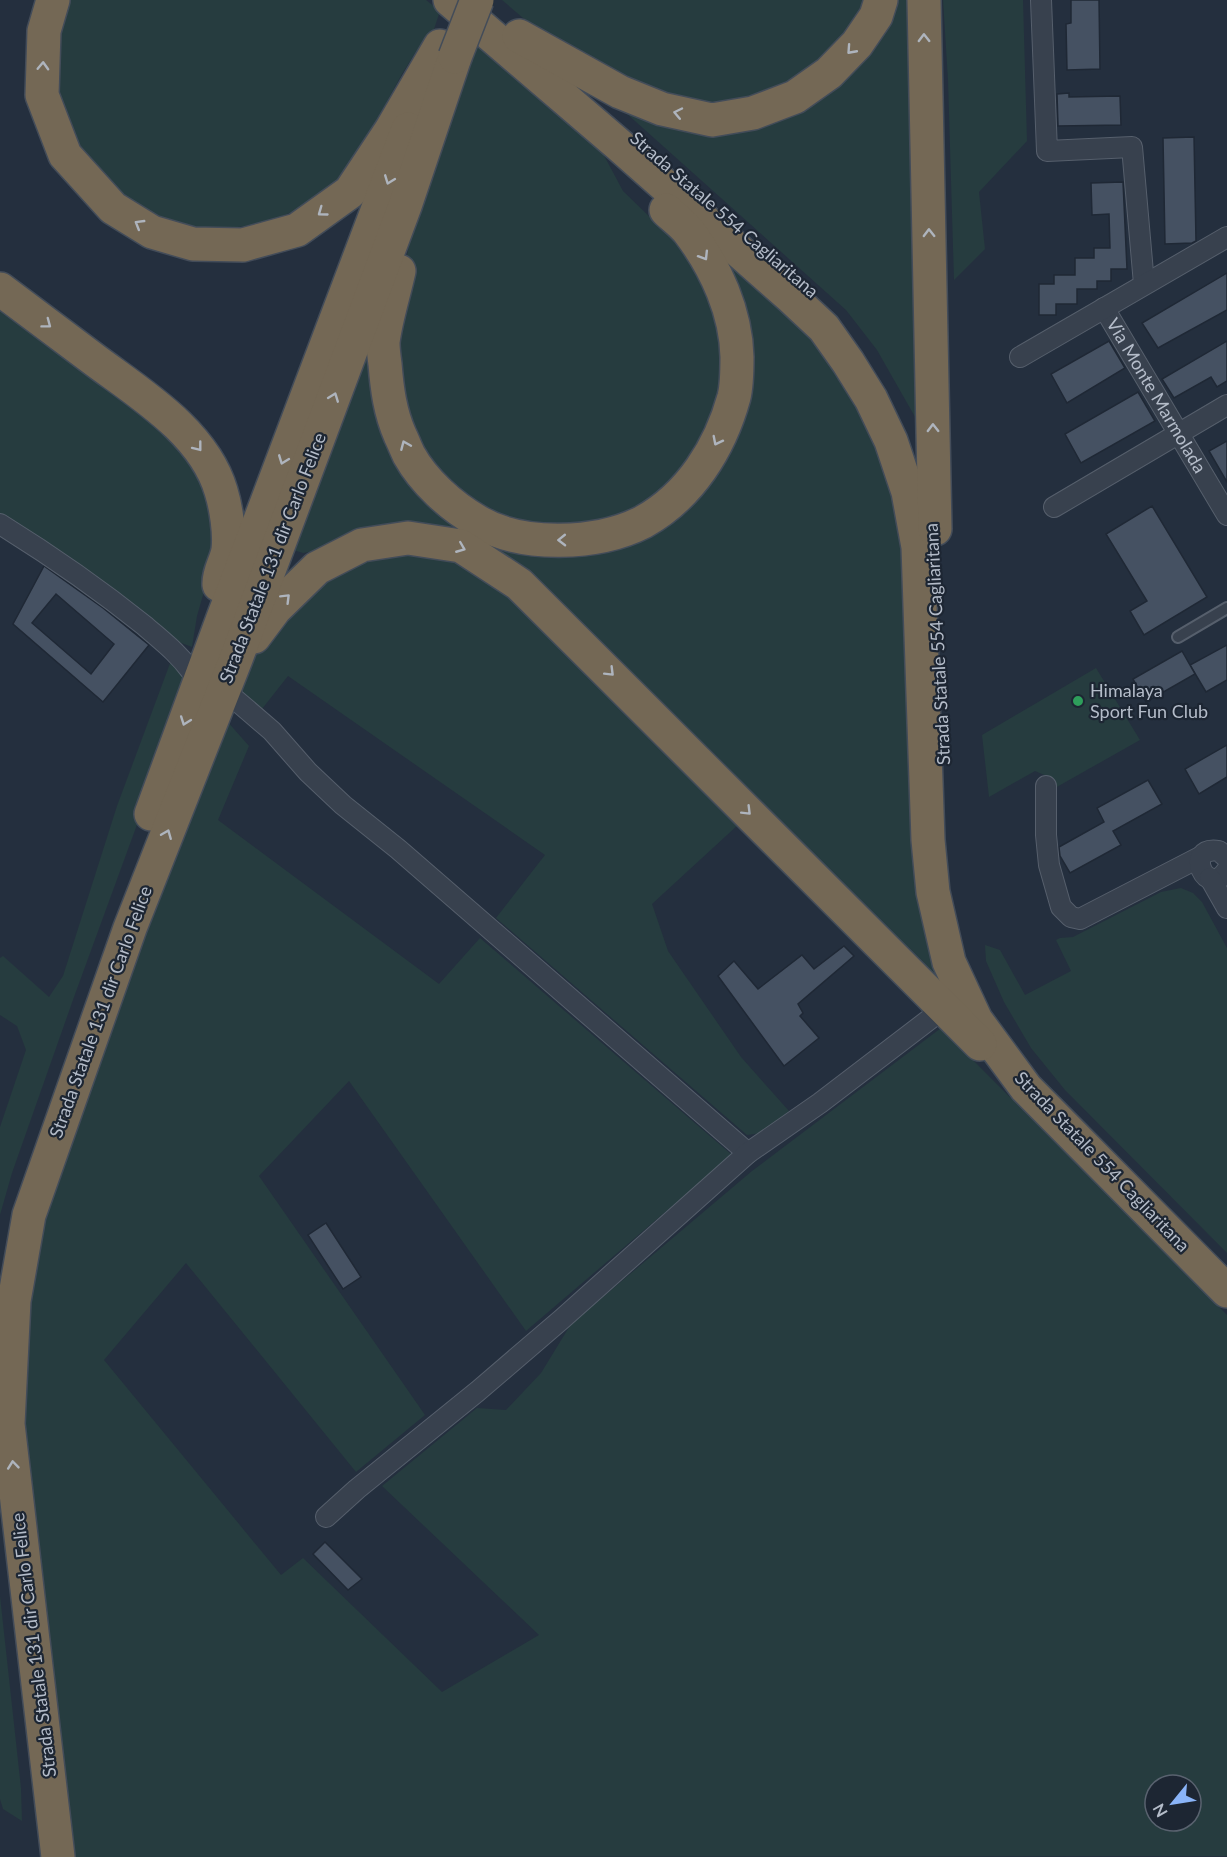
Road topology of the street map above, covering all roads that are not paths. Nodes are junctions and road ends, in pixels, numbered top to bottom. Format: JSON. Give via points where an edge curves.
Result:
{"nodes":[{"id":1,"x":53,"y":0,"type":"edge"},
{"id":2,"x":450,"y":0,"type":"edge"},
{"id":3,"x":457,"y":0,"type":"edge"},
{"id":4,"x":477,"y":0,"type":"edge"},
{"id":5,"x":881,"y":0,"type":"edge"},
{"id":6,"x":924,"y":0,"type":"edge"},
{"id":7,"x":1041,"y":0,"type":"edge"},
{"id":8,"x":519,"y":36,"type":"junction"},
{"id":9,"x":448,"y":51,"type":"junction"},
{"id":10,"x":619,"y":145,"type":"junction"},
{"id":11,"x":405,"y":206,"type":"junction"},
{"id":12,"x":1227,"y":237,"type":"edge"},
{"id":13,"x":1144,"y":284,"type":"junction"},
{"id":14,"x":0,"y":289,"type":"edge"},
{"id":15,"x":1104,"y":308,"type":"junction"},
{"id":16,"x":1020,"y":357,"type":"dead end"},
{"id":17,"x":1227,"y":405,"type":"edge"},
{"id":18,"x":1179,"y":433,"type":"junction"},
{"id":19,"x":1054,"y":507,"type":"dead end"},
{"id":20,"x":1227,"y":515,"type":"edge"},
{"id":21,"x":0,"y":524,"type":"edge"},
{"id":22,"x":935,"y":529,"type":"junction"},
{"id":23,"x":1227,"y":608,"type":"edge"},
{"id":24,"x":223,"y":618,"type":"junction"},
{"id":25,"x":1178,"y":637,"type":"dead end"},
{"id":26,"x":236,"y":660,"type":"junction"},
{"id":27,"x":191,"y":671,"type":"dead end"},
{"id":28,"x":230,"y":695,"type":"dead end"},
{"id":29,"x":1046,"y":786,"type":"dead end"},
{"id":30,"x":1218,"y":864,"type":"edge"},
{"id":31,"x":1227,"y":908,"type":"edge"},
{"id":32,"x":943,"y":1009,"type":"junction"},
{"id":33,"x":1026,"y":1088,"type":"junction"},
{"id":34,"x":748,"y":1153,"type":"junction"},
{"id":35,"x":1227,"y":1267,"type":"edge"},
{"id":36,"x":0,"y":1277,"type":"edge"},
{"id":37,"x":1227,"y":1290,"type":"edge"},
{"id":38,"x":0,"y":1509,"type":"edge"},
{"id":39,"x":326,"y":1517,"type":"dead end"},
{"id":40,"x":40,"y":1857,"type":"edge"},
{"id":41,"x":58,"y":1857,"type":"edge"}],
"edges":[{"from":9,"to":1,"type":"highway","one_way":true,"via":[[350,192],[297,230],[243,245],[193,244],[152,232],[112,208],[65,155],[42,94],[44,32]]},
{"from":2,"to":10,"type":"highway","name":"Strada Statale 554 Cagliaritana"},
{"from":3,"to":9,"type":"highway","name":"Strada Statale 131 dir Carlo Felice"},
{"from":4,"to":8,"type":"highway","name":"Strada Statale 554 Cagliaritana"},
{"from":4,"to":9,"type":"highway","name":"Strada Statale 131 dir Carlo Felice","bridge":true},
{"from":5,"to":8,"type":"highway","one_way":true,"via":[[876,16],[857,44],[829,74],[795,97],[753,113],[712,120],[662,110],[620,92]]},
{"from":22,"to":6,"type":"highway","one_way":true},
{"from":7,"to":13,"type":"street","via":[[1047,152],[1132,147]]},
{"from":8,"to":22,"type":"highway","name":"Strada Statale 554 Cagliaritana","via":[[810,288],[842,322],[890,394],[924,479]]},
{"from":9,"to":11,"type":"highway"},
{"from":9,"to":24,"type":"highway","name":"Strada Statale 131 dir Carlo Felice","one_way":true},
{"from":10,"to":11,"type":"highway","one_way":true,"via":[[637,184],[688,231],[717,275],[732,316],[737,371],[735,396],[723,430],[694,479],[643,521],[613,534],[545,541],[503,533],[477,522],[448,500],[409,456],[394,419],[383,343],[399,269]]},
{"from":10,"to":33,"type":"highway","name":"Strada Statale 554 Cagliaritana","via":[[824,328],[871,399],[891,441],[908,492],[918,547],[933,892],[949,963],[976,1020]]},
{"from":26,"to":11,"type":"highway","name":"Strada Statale 131 dir Carlo Felice","one_way":true},
{"from":12,"to":13,"type":"street"},
{"from":13,"to":15,"type":"street"},
{"from":14,"to":24,"type":"highway","one_way":true,"via":[[159,408],[204,455],[221,489],[226,516],[228,550],[218,580]]},
{"from":15,"to":16,"type":"street"},
{"from":15,"to":18,"type":"street","name":"Via Monte Marmolada"},
{"from":17,"to":18,"type":"street"},
{"from":18,"to":19,"type":"street"},
{"from":18,"to":20,"type":"street","name":"Via Monte Marmolada"},
{"from":21,"to":27,"type":"street","via":[[125,610],[181,656]]},
{"from":22,"to":35,"type":"highway","name":"Strada Statale 554 Cagliaritana","via":[[949,878],[963,943],[980,987],[1005,1032],[1056,1095]]},
{"from":23,"to":25,"type":"lane"},
{"from":24,"to":36,"type":"highway","name":"Strada Statale 131 dir Carlo Felice","one_way":true,"via":[[37,1125],[7,1224]]},
{"from":26,"to":32,"type":"highway","one_way":true,"via":[[275,609],[317,568],[353,549],[408,538],[461,546],[519,584]]},
{"from":41,"to":26,"type":"highway","name":"Strada Statale 131 dir Carlo Felice","one_way":true,"via":[[8,1424],[14,1301],[29,1215],[129,928]]},
{"from":28,"to":34,"type":"street","via":[[272,731],[343,805]]},
{"from":29,"to":30,"type":"street","via":[[1049,866],[1061,907],[1071,917],[1080,919],[1166,876]]},
{"from":30,"to":31,"type":"street"},
{"from":32,"to":33,"type":"highway"},
{"from":32,"to":34,"type":"street"},
{"from":33,"to":37,"type":"highway","name":"Strada Statale 554 Cagliaritana"},
{"from":34,"to":39,"type":"street","via":[[478,1391]]},
{"from":38,"to":40,"type":"highway","name":"Strada Statale 131 dir Carlo Felice"}]}
